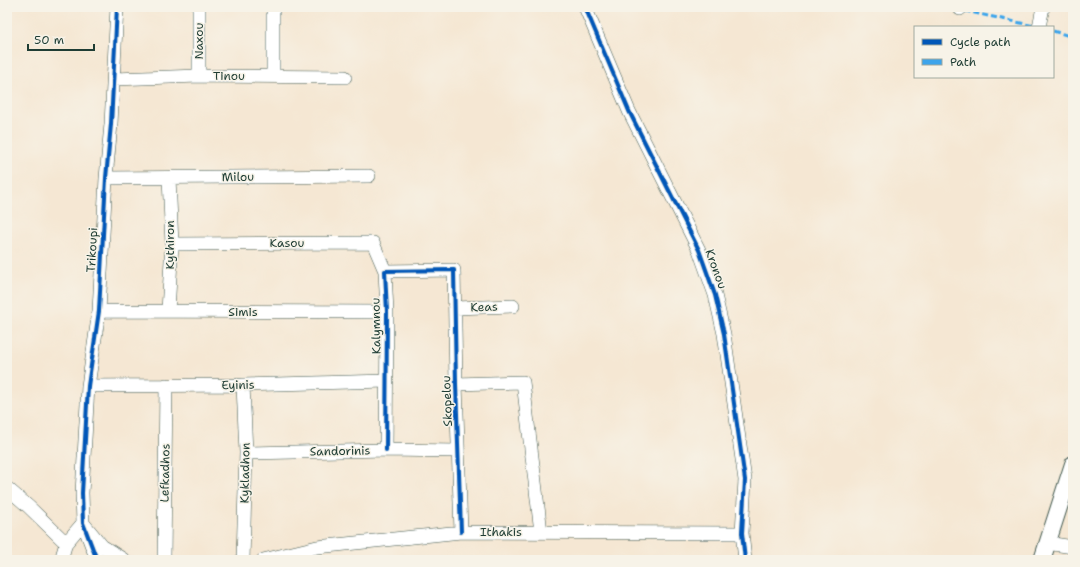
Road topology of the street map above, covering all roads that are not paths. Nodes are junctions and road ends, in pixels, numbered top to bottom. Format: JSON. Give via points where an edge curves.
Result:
{"nodes":[{"id":1,"x":117,"y":7,"type":"edge"},
{"id":2,"x":199,"y":7,"type":"edge"},
{"id":3,"x":273,"y":7,"type":"edge"},
{"id":4,"x":585,"y":7,"type":"edge"},
{"id":5,"x":1043,"y":7,"type":"edge"},
{"id":6,"x":1040,"y":26,"type":"edge"},
{"id":7,"x":199,"y":76,"type":"junction"},
{"id":8,"x":273,"y":76,"type":"junction"},
{"id":9,"x":345,"y":77,"type":"dead end"},
{"id":10,"x":114,"y":79,"type":"junction"},
{"id":11,"x":369,"y":176,"type":"dead end"},
{"id":12,"x":106,"y":178,"type":"junction"},
{"id":13,"x":169,"y":178,"type":"junction"},
{"id":14,"x":172,"y":244,"type":"junction"},
{"id":15,"x":385,"y":271,"type":"junction"},
{"id":16,"x":513,"y":306,"type":"dead end"},
{"id":17,"x":455,"y":308,"type":"junction"},
{"id":18,"x":99,"y":311,"type":"junction"},
{"id":19,"x":168,"y":311,"type":"junction"},
{"id":20,"x":387,"y":312,"type":"junction"},
{"id":21,"x":387,"y":381,"type":"junction"},
{"id":22,"x":456,"y":384,"type":"junction"},
{"id":23,"x":166,"y":385,"type":"junction"},
{"id":24,"x":243,"y":385,"type":"junction"},
{"id":25,"x":88,"y":386,"type":"junction"},
{"id":26,"x":386,"y":450,"type":"junction"},
{"id":27,"x":458,"y":451,"type":"junction"},
{"id":28,"x":246,"y":453,"type":"junction"},
{"id":29,"x":1073,"y":464,"type":"edge"},
{"id":30,"x":7,"y":488,"type":"edge"},
{"id":31,"x":82,"y":523,"type":"junction"},
{"id":32,"x":461,"y":532,"type":"junction"},
{"id":33,"x":541,"y":532,"type":"junction"},
{"id":34,"x":742,"y":533,"type":"junction"},
{"id":35,"x":66,"y":543,"type":"junction"},
{"id":36,"x":1047,"y":544,"type":"junction"},
{"id":37,"x":317,"y":547,"type":"junction"},
{"id":38,"x":1073,"y":547,"type":"edge"},
{"id":39,"x":61,"y":560,"type":"edge"},
{"id":40,"x":97,"y":560,"type":"edge"},
{"id":41,"x":124,"y":560,"type":"edge"},
{"id":42,"x":164,"y":560,"type":"edge"},
{"id":43,"x":243,"y":560,"type":"edge"},
{"id":44,"x":263,"y":560,"type":"edge"},
{"id":45,"x":315,"y":560,"type":"edge"},
{"id":46,"x":745,"y":560,"type":"edge"},
{"id":47,"x":1042,"y":560,"type":"edge"}],
"edges":[{"from":1,"to":10,"type":"street","name":"Trikoupi"},
{"from":2,"to":7,"type":"street","name":"Naxou"},
{"from":3,"to":8,"type":"street"},
{"from":4,"to":34,"type":"street","name":"Kronou","via":[[629,111],[699,250],[715,295],[724,334],[745,480]]},
{"from":5,"to":6,"type":"street"},
{"from":7,"to":8,"type":"street","name":"Tinou"},
{"from":7,"to":10,"type":"street","name":"Tinou"},
{"from":8,"to":9,"type":"street","name":"Tinou"},
{"from":10,"to":12,"type":"street","name":"Trikoupi"},
{"from":11,"to":13,"type":"street","name":"Milou"},
{"from":12,"to":13,"type":"street","name":"Milou"},
{"from":12,"to":18,"type":"street","name":"Trikoupi"},
{"from":13,"to":14,"type":"street","name":"Kythiron"},
{"from":14,"to":15,"type":"street","name":"Kasou","via":[[373,243]]},
{"from":14,"to":19,"type":"street","name":"Kythiron"},
{"from":15,"to":17,"type":"street","name":"Skopelou","via":[[454,270]]},
{"from":15,"to":20,"type":"street","name":"Kalymnou"},
{"from":16,"to":17,"type":"street","name":"Keas"},
{"from":17,"to":22,"type":"street","name":"Skopelou"},
{"from":18,"to":19,"type":"street","name":"Simis"},
{"from":18,"to":25,"type":"street","name":"Trikoupi"},
{"from":19,"to":20,"type":"street","name":"Simis"},
{"from":20,"to":21,"type":"street","name":"Kalymnou"},
{"from":21,"to":24,"type":"street","name":"Eyinis"},
{"from":21,"to":26,"type":"street","name":"Kalymnou"},
{"from":22,"to":27,"type":"street","name":"Skopelou"},
{"from":22,"to":33,"type":"street","via":[[523,382]]},
{"from":23,"to":24,"type":"street","name":"Eyinis"},
{"from":23,"to":25,"type":"street","name":"Eyinis"},
{"from":23,"to":42,"type":"street","name":"Lefkadhos"},
{"from":24,"to":28,"type":"street","name":"Kykladhon"},
{"from":25,"to":31,"type":"street","name":"Trikoupi"},
{"from":26,"to":27,"type":"street","name":"Sandorinis"},
{"from":26,"to":28,"type":"street","name":"Sandorinis"},
{"from":27,"to":32,"type":"street","name":"Skopelou"},
{"from":28,"to":43,"type":"street","name":"Kykladhon"},
{"from":29,"to":36,"type":"main road"},
{"from":30,"to":35,"type":"street"},
{"from":31,"to":35,"type":"street"},
{"from":31,"to":40,"type":"street"},
{"from":31,"to":41,"type":"street","via":[[102,546]]},
{"from":32,"to":33,"type":"street","name":"Ithakis"},
{"from":32,"to":37,"type":"street","name":"Ithakis"},
{"from":33,"to":34,"type":"street","name":"Ithakis"},
{"from":34,"to":46,"type":"street","name":"Kronou"},
{"from":35,"to":39,"type":"street"},
{"from":36,"to":38,"type":"street"},
{"from":36,"to":47,"type":"main road"},
{"from":37,"to":44,"type":"street","name":"Ithakis"},
{"from":37,"to":45,"type":"street"}]}
